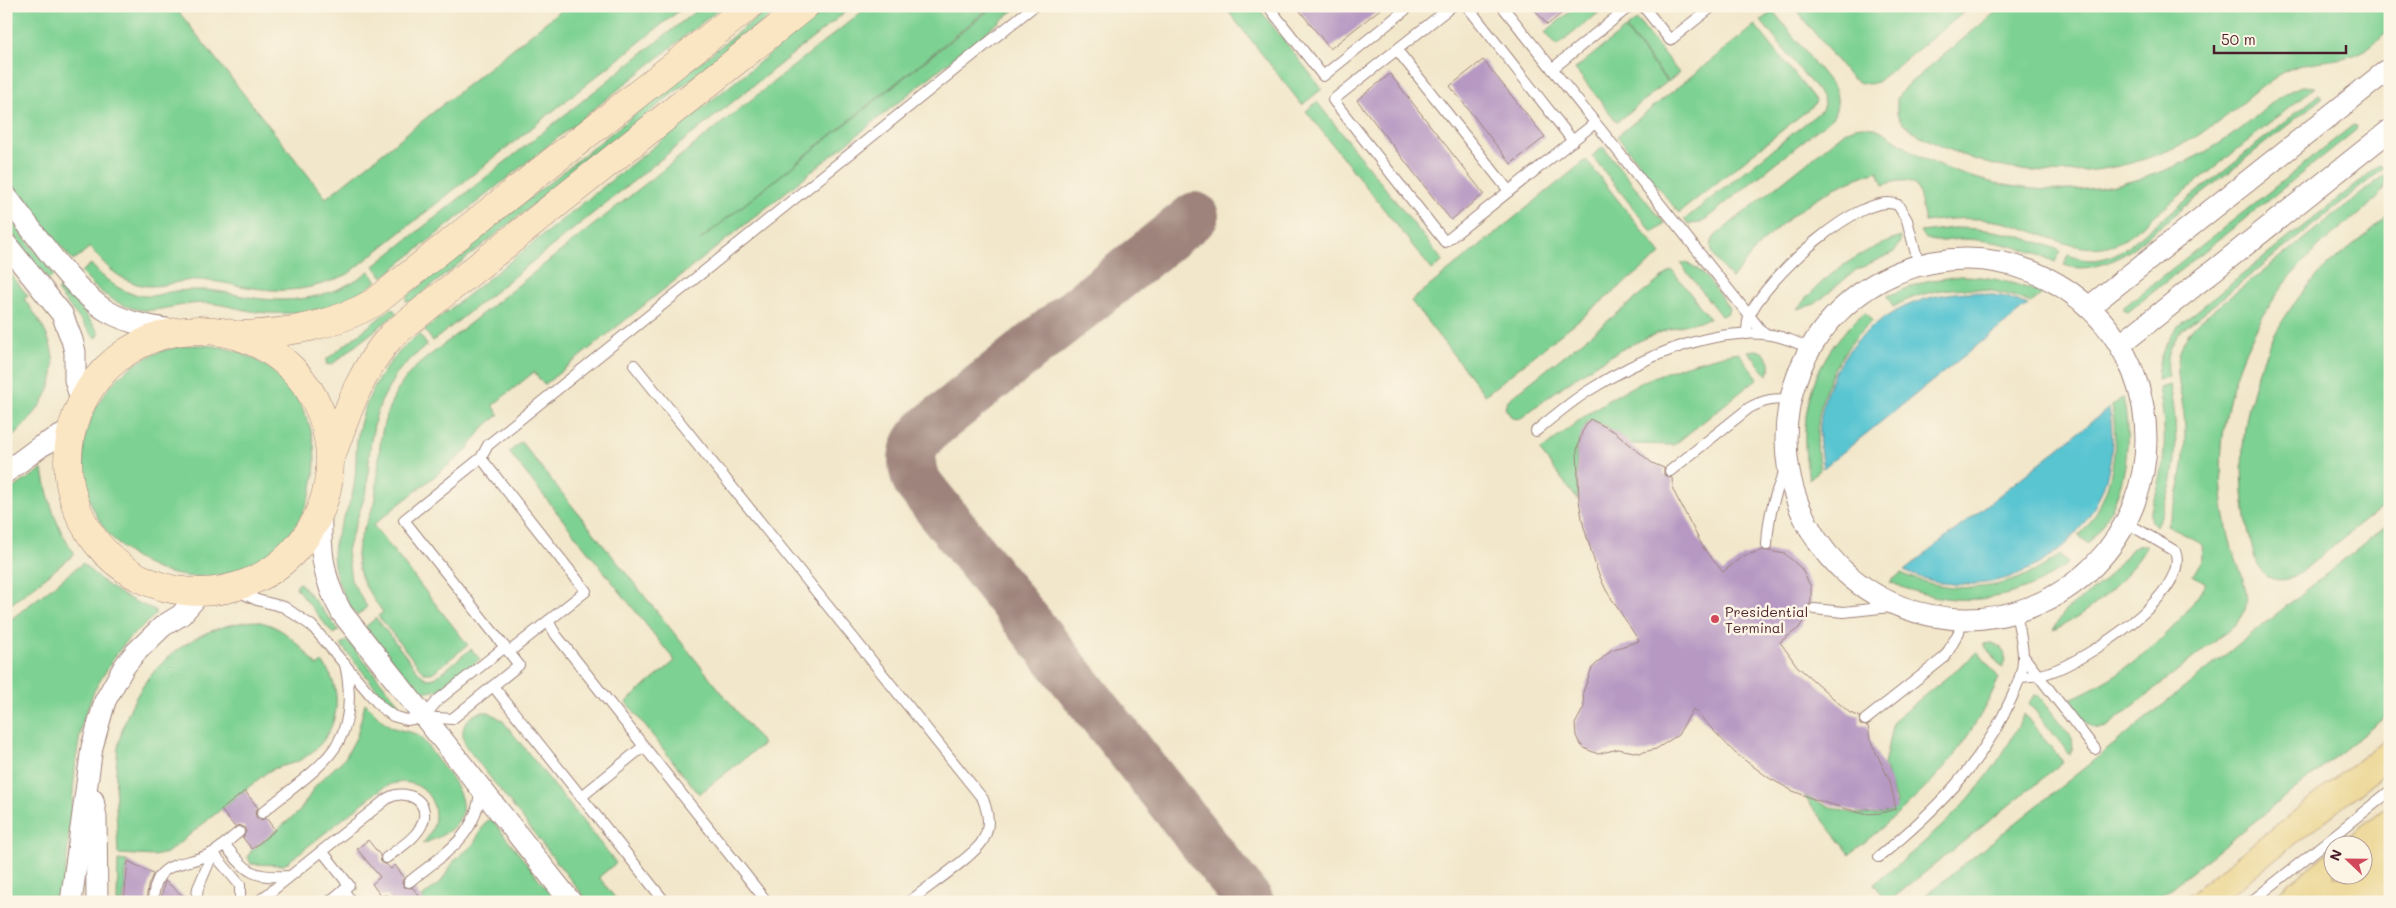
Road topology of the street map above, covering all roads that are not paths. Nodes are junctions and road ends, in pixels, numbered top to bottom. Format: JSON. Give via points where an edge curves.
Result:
{"nodes":[{"id":1,"x":748,"y":6,"type":"edge"},
{"id":2,"x":805,"y":6,"type":"edge"},
{"id":3,"x":1034,"y":6,"type":"edge"},
{"id":4,"x":1268,"y":6,"type":"edge"},
{"id":5,"x":1410,"y":6,"type":"edge"},
{"id":6,"x":1452,"y":6,"type":"edge"},
{"id":7,"x":1467,"y":6,"type":"edge"},
{"id":8,"x":1502,"y":6,"type":"edge"},
{"id":9,"x":1630,"y":6,"type":"edge"},
{"id":10,"x":1643,"y":6,"type":"edge"},
{"id":11,"x":1713,"y":6,"type":"edge"},
{"id":12,"x":1397,"y":50,"type":"junction"},
{"id":13,"x":2390,"y":68,"type":"edge"},
{"id":14,"x":1552,"y":69,"type":"junction"},
{"id":15,"x":1595,"y":123,"type":"junction"},
{"id":16,"x":2390,"y":130,"type":"edge"},
{"id":17,"x":1573,"y":141,"type":"junction"},
{"id":18,"x":1509,"y":191,"type":"junction"},
{"id":19,"x":6,"y":196,"type":"edge"},
{"id":20,"x":6,"y":244,"type":"edge"},
{"id":21,"x":1919,"y":265,"type":"junction"},
{"id":22,"x":2089,"y":307,"type":"junction"},
{"id":23,"x":1749,"y":316,"type":"junction"},
{"id":24,"x":181,"y":331,"type":"junction"},
{"id":25,"x":1746,"y":334,"type":"junction"},
{"id":26,"x":1764,"y":334,"type":"junction"},
{"id":27,"x":237,"y":335,"type":"junction"},
{"id":28,"x":2120,"y":345,"type":"junction"},
{"id":29,"x":1811,"y":348,"type":"junction"},
{"id":30,"x":634,"y":365,"type":"dead end"},
{"id":31,"x":1791,"y":400,"type":"junction"},
{"id":32,"x":82,"y":403,"type":"junction"},
{"id":33,"x":72,"y":430,"type":"junction"},
{"id":34,"x":1536,"y":431,"type":"dead end"},
{"id":35,"x":481,"y":458,"type":"junction"},
{"id":36,"x":329,"y":464,"type":"junction"},
{"id":37,"x":1788,"y":465,"type":"junction"},
{"id":38,"x":1670,"y":471,"type":"dead end"},
{"id":39,"x":6,"y":472,"type":"edge"},
{"id":40,"x":321,"y":505,"type":"junction"},
{"id":41,"x":2125,"y":522,"type":"junction"},
{"id":42,"x":1767,"y":546,"type":"dead end"},
{"id":43,"x":230,"y":588,"type":"junction"},
{"id":44,"x":202,"y":591,"type":"junction"},
{"id":45,"x":1899,"y":606,"type":"junction"},
{"id":46,"x":1814,"y":609,"type":"dead end"},
{"id":47,"x":2016,"y":612,"type":"junction"},
{"id":48,"x":1961,"y":619,"type":"junction"},
{"id":49,"x":548,"y":622,"type":"junction"},
{"id":50,"x":507,"y":650,"type":"junction"},
{"id":51,"x":2024,"y":657,"type":"junction"},
{"id":52,"x":345,"y":664,"type":"junction"},
{"id":53,"x":2038,"y":676,"type":"junction"},
{"id":54,"x":2020,"y":677,"type":"junction"},
{"id":55,"x":493,"y":686,"type":"junction"},
{"id":56,"x":424,"y":717,"type":"junction"},
{"id":57,"x":1866,"y":720,"type":"dead end"},
{"id":58,"x":644,"y":746,"type":"junction"},
{"id":59,"x":2095,"y":749,"type":"dead end"},
{"id":60,"x":90,"y":774,"type":"junction"},
{"id":61,"x":480,"y":788,"type":"junction"},
{"id":62,"x":2390,"y":790,"type":"edge"},
{"id":63,"x":581,"y":797,"type":"junction"},
{"id":64,"x":262,"y":813,"type":"dead end"},
{"id":65,"x":239,"y":832,"type":"dead end"},
{"id":66,"x":224,"y":844,"type":"junction"},
{"id":67,"x":322,"y":851,"type":"junction"},
{"id":68,"x":213,"y":853,"type":"junction"},
{"id":69,"x":1879,"y":857,"type":"dead end"},
{"id":70,"x":386,"y":858,"type":"dead end"},
{"id":71,"x":290,"y":876,"type":"junction"},
{"id":72,"x":408,"y":882,"type":"dead end"},
{"id":73,"x":343,"y":890,"type":"junction"},
{"id":74,"x":71,"y":902,"type":"edge"},
{"id":75,"x":98,"y":902,"type":"edge"},
{"id":76,"x":153,"y":902,"type":"edge"},
{"id":77,"x":196,"y":902,"type":"edge"},
{"id":78,"x":240,"y":902,"type":"edge"},
{"id":79,"x":258,"y":902,"type":"edge"},
{"id":80,"x":329,"y":902,"type":"edge"},
{"id":81,"x":352,"y":902,"type":"edge"},
{"id":82,"x":571,"y":902,"type":"edge"},
{"id":83,"x":665,"y":902,"type":"edge"},
{"id":84,"x":767,"y":902,"type":"edge"},
{"id":85,"x":909,"y":902,"type":"edge"},
{"id":86,"x":2251,"y":902,"type":"edge"}],
"edges":[{"from":1,"to":27,"type":"street","via":[[375,302],[314,327]]},
{"from":2,"to":36,"type":"street","via":[[392,334],[359,382]]},
{"from":3,"to":35,"type":"lane","via":[[488,445]]},
{"from":4,"to":5,"type":"lane","via":[[1323,76]]},
{"from":6,"to":12,"type":"lane"},
{"from":7,"to":17,"type":"lane"},
{"from":8,"to":14,"type":"lane"},
{"from":9,"to":14,"type":"lane"},
{"from":10,"to":11,"type":"lane","via":[[1670,40]]},
{"from":12,"to":18,"type":"lane"},
{"from":12,"to":18,"type":"lane","via":[[1334,100],[1445,242]]},
{"from":13,"to":22,"type":"street"},
{"from":14,"to":15,"type":"lane"},
{"from":15,"to":17,"type":"lane"},
{"from":15,"to":23,"type":"lane"},
{"from":16,"to":28,"type":"street"},
{"from":17,"to":18,"type":"lane"},
{"from":19,"to":24,"type":"street","via":[[93,301],[132,321]]},
{"from":20,"to":32,"type":"street","via":[[68,326],[75,352],[75,380]]},
{"from":21,"to":22,"type":"street","via":[[1940,260],[1978,259],[2015,265],[2050,279]]},
{"from":21,"to":23,"type":"lane","via":[[1902,209],[1894,203],[1885,203],[1834,227],[1810,245],[1775,279]]},
{"from":21,"to":29,"type":"street","via":[[1887,277],[1855,298],[1828,324]]},
{"from":22,"to":28,"type":"street"},
{"from":23,"to":25,"type":"lane"},
{"from":23,"to":26,"type":"lane"},
{"from":24,"to":27,"type":"street","via":[[209,330]]},
{"from":24,"to":32,"type":"street","via":[[153,338],[122,355],[97,379]]},
{"from":25,"to":26,"type":"lane"},
{"from":25,"to":34,"type":"lane","via":[[1682,346],[1648,359],[1586,392]]},
{"from":26,"to":29,"type":"lane"},
{"from":27,"to":36,"type":"street","via":[[275,354],[304,384],[323,422]]},
{"from":28,"to":41,"type":"street","via":[[2140,394],[2146,431],[2139,487]]},
{"from":29,"to":31,"type":"street","via":[[1799,372]]},
{"from":30,"to":85,"type":"lane","via":[[983,799],[988,825],[983,841]]},
{"from":31,"to":37,"type":"street","via":[[1787,427]]},
{"from":31,"to":38,"type":"lane","via":[[1776,398],[1749,408]]},
{"from":32,"to":33,"type":"street"},
{"from":33,"to":39,"type":"street","via":[[41,446]]},
{"from":33,"to":44,"type":"street","via":[[68,458],[71,486],[79,513],[98,544],[123,568],[147,581],[174,589]]},
{"from":35,"to":49,"type":"lane","via":[[586,591]]},
{"from":35,"to":50,"type":"lane","via":[[404,520]]},
{"from":36,"to":40,"type":"street"},
{"from":37,"to":42,"type":"lane","via":[[1770,512]]},
{"from":37,"to":45,"type":"street","via":[[1801,510],[1825,550],[1851,578]]},
{"from":40,"to":43,"type":"street","via":[[309,530],[286,558],[257,578]]},
{"from":40,"to":56,"type":"street","via":[[322,555],[333,598]]},
{"from":41,"to":47,"type":"street","via":[[2104,554],[2077,580],[2045,600]]},
{"from":41,"to":53,"type":"lane","via":[[2175,551],[2178,564],[2172,578],[2148,608],[2115,636],[2085,656]]},
{"from":43,"to":44,"type":"street"},
{"from":43,"to":52,"type":"lane","via":[[294,613],[312,626]]},
{"from":44,"to":60,"type":"street","via":[[180,615],[149,639],[124,667],[100,715],[92,747]]},
{"from":45,"to":46,"type":"lane","via":[[1844,612]]},
{"from":45,"to":48,"type":"street"},
{"from":47,"to":48,"type":"street"},
{"from":47,"to":51,"type":"lane"},
{"from":48,"to":57,"type":"lane","via":[[1959,632],[1945,657]]},
{"from":49,"to":50,"type":"lane"},
{"from":49,"to":58,"type":"lane"},
{"from":50,"to":55,"type":"lane","via":[[519,665]]},
{"from":50,"to":56,"type":"lane","via":[[438,700]]},
{"from":51,"to":53,"type":"lane"},
{"from":51,"to":54,"type":"lane"},
{"from":52,"to":56,"type":"lane","via":[[386,711],[407,720]]},
{"from":52,"to":64,"type":"lane","via":[[350,706],[341,739],[326,759]]},
{"from":53,"to":54,"type":"lane"},
{"from":53,"to":59,"type":"lane"},
{"from":54,"to":69,"type":"lane","via":[[2001,720],[1973,765],[1940,803]]},
{"from":55,"to":56,"type":"lane","via":[[452,719]]},
{"from":55,"to":63,"type":"lane"},
{"from":56,"to":61,"type":"street"},
{"from":58,"to":63,"type":"lane"},
{"from":58,"to":84,"type":"lane"},
{"from":60,"to":74,"type":"street"},
{"from":60,"to":75,"type":"street","via":[[96,817]]},
{"from":61,"to":72,"type":"lane","via":[[476,814],[464,836]]},
{"from":61,"to":82,"type":"street"},
{"from":62,"to":86,"type":"lane"},
{"from":63,"to":83,"type":"lane"},
{"from":65,"to":66,"type":"lane"},
{"from":66,"to":68,"type":"lane"},
{"from":66,"to":71,"type":"lane","via":[[249,872]]},
{"from":67,"to":70,"type":"lane","via":[[388,798],[400,793],[412,796],[423,810],[423,822],[416,834]]},
{"from":67,"to":71,"type":"lane"},
{"from":67,"to":73,"type":"lane","via":[[349,885]]},
{"from":68,"to":76,"type":"lane","via":[[180,862],[160,874],[154,887]]},
{"from":68,"to":77,"type":"lane","via":[[198,888]]},
{"from":68,"to":78,"type":"lane","via":[[240,885]]},
{"from":71,"to":79,"type":"lane"},
{"from":73,"to":80,"type":"lane"},
{"from":73,"to":81,"type":"lane"}]}
